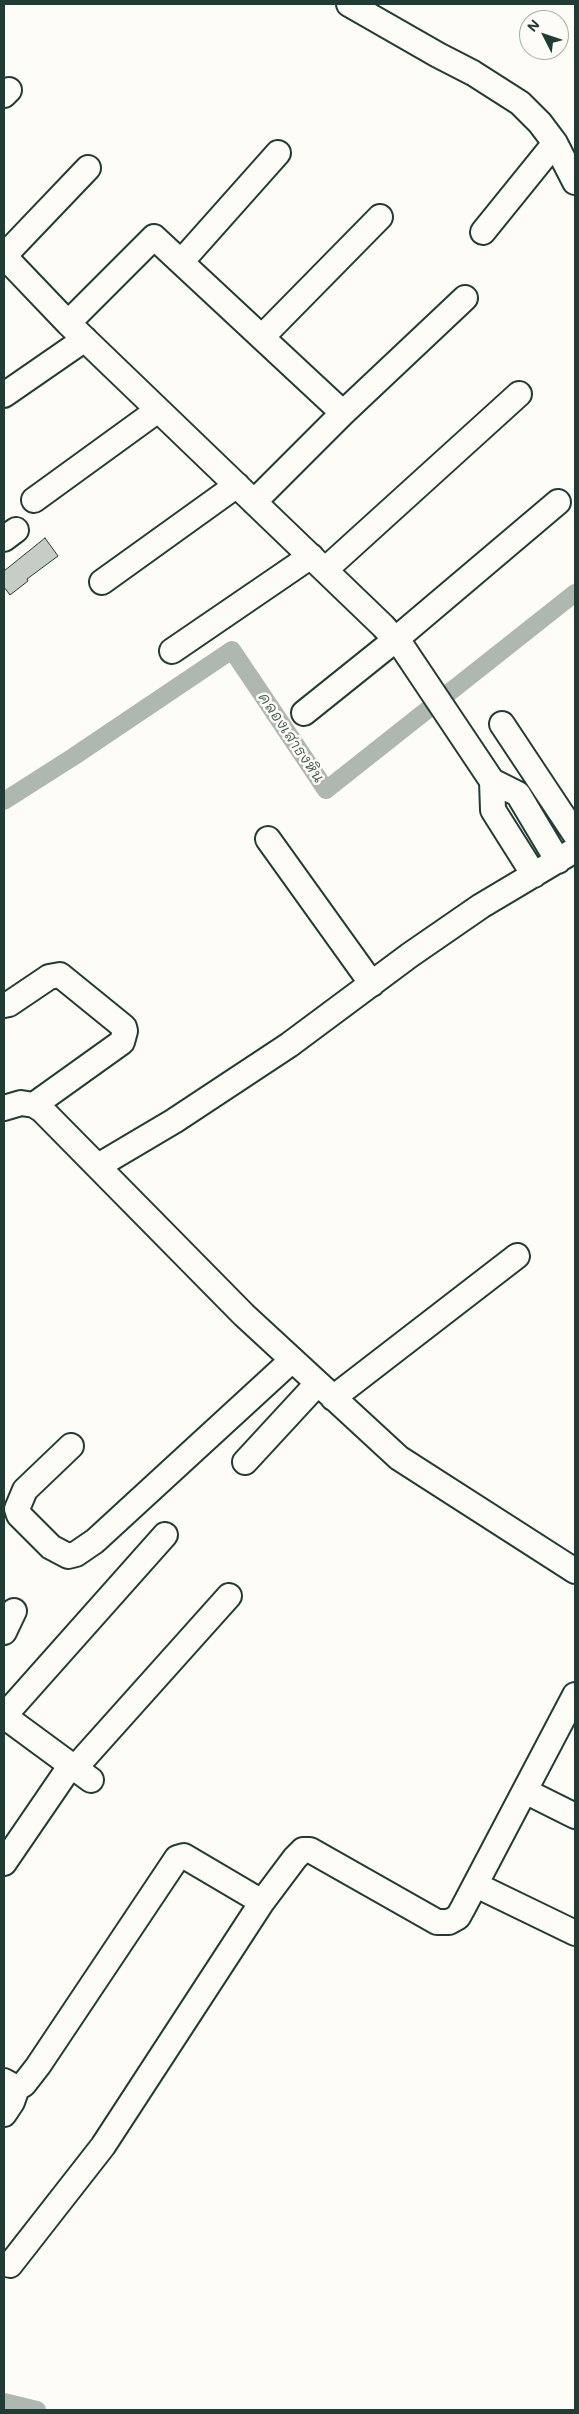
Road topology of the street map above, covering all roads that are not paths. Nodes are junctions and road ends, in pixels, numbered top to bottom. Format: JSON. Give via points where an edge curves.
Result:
{"nodes":[{"id":1,"x":349,"y":4,"type":"edge"},
{"id":2,"x":555,"y":143,"type":"junction"},
{"id":3,"x":278,"y":153,"type":"dead end"},
{"id":4,"x":88,"y":168,"type":"dead end"},
{"id":5,"x":575,"y":182,"type":"edge"},
{"id":6,"x":380,"y":216,"type":"dead end"},
{"id":7,"x":483,"y":232,"type":"dead end"},
{"id":8,"x":4,"y":256,"type":"edge"},
{"id":9,"x":181,"y":262,"type":"junction"},
{"id":10,"x":465,"y":298,"type":"dead end"},
{"id":11,"x":68,"y":323,"type":"junction"},
{"id":12,"x":262,"y":337,"type":"junction"},
{"id":13,"x":85,"y":339,"type":"junction"},
{"id":14,"x":519,"y":394,"type":"dead end"},
{"id":15,"x":4,"y":395,"type":"edge"},
{"id":16,"x":158,"y":410,"type":"junction"},
{"id":17,"x":343,"y":412,"type":"junction"},
{"id":18,"x":237,"y":485,"type":"junction"},
{"id":19,"x":34,"y":500,"type":"dead end"},
{"id":20,"x":254,"y":502,"type":"junction"},
{"id":21,"x":558,"y":502,"type":"dead end"},
{"id":22,"x":318,"y":563,"type":"junction"},
{"id":23,"x":102,"y":582,"type":"dead end"},
{"id":24,"x":395,"y":640,"type":"junction"},
{"id":25,"x":172,"y":651,"type":"dead end"},
{"id":26,"x":304,"y":713,"type":"dead end"},
{"id":27,"x":502,"y":724,"type":"dead end"},
{"id":28,"x":492,"y":780,"type":"junction"},
{"id":29,"x":575,"y":834,"type":"edge"},
{"id":30,"x":268,"y":840,"type":"dead end"},
{"id":31,"x":567,"y":856,"type":"edge"},
{"id":32,"x":534,"y":875,"type":"junction"},
{"id":33,"x":372,"y":984,"type":"junction"},
{"id":34,"x":4,"y":1005,"type":"edge"},
{"id":35,"x":34,"y":1105,"type":"junction"},
{"id":36,"x":4,"y":1108,"type":"edge"},
{"id":37,"x":98,"y":1166,"type":"junction"},
{"id":38,"x":517,"y":1256,"type":"dead end"},
{"id":39,"x":292,"y":1360,"type":"junction"},
{"id":40,"x":325,"y":1391,"type":"junction"},
{"id":41,"x":71,"y":1446,"type":"dead end"},
{"id":42,"x":245,"y":1462,"type":"dead end"},
{"id":43,"x":165,"y":1535,"type":"dead end"},
{"id":44,"x":575,"y":1571,"type":"edge"},
{"id":45,"x":229,"y":1596,"type":"dead end"},
{"id":46,"x":14,"y":1611,"type":"dead end"},
{"id":47,"x":4,"y":1632,"type":"edge"},
{"id":48,"x":575,"y":1695,"type":"edge"},
{"id":49,"x":4,"y":1716,"type":"edge"},
{"id":50,"x":79,"y":1771,"type":"junction"},
{"id":51,"x":525,"y":1791,"type":"junction"},
{"id":52,"x":575,"y":1816,"type":"edge"},
{"id":53,"x":4,"y":1862,"type":"edge"},
{"id":54,"x":476,"y":1885,"type":"junction"},
{"id":55,"x":262,"y":1902,"type":"junction"},
{"id":56,"x":575,"y":1933,"type":"edge"},
{"id":57,"x":11,"y":2085,"type":"edge"},
{"id":58,"x":4,"y":2114,"type":"edge"},
{"id":59,"x":9,"y":2259,"type":"edge"}],
"edges":[{"from":1,"to":2,"type":"street","via":[[520,103]]},
{"from":2,"to":5,"type":"street"},
{"from":2,"to":7,"type":"street"},
{"from":3,"to":9,"type":"street"},
{"from":4,"to":8,"type":"street"},
{"from":6,"to":12,"type":"street"},
{"from":8,"to":11,"type":"street"},
{"from":9,"to":11,"type":"street","via":[[154,237]]},
{"from":9,"to":12,"type":"street"},
{"from":10,"to":17,"type":"street"},
{"from":11,"to":13,"type":"street"},
{"from":12,"to":17,"type":"street"},
{"from":13,"to":15,"type":"street"},
{"from":13,"to":16,"type":"street"},
{"from":14,"to":22,"type":"street"},
{"from":16,"to":18,"type":"street"},
{"from":16,"to":19,"type":"street"},
{"from":17,"to":20,"type":"street"},
{"from":18,"to":20,"type":"street"},
{"from":18,"to":23,"type":"street"},
{"from":20,"to":22,"type":"street"},
{"from":21,"to":24,"type":"street"},
{"from":22,"to":24,"type":"street"},
{"from":22,"to":25,"type":"street"},
{"from":24,"to":26,"type":"street"},
{"from":24,"to":28,"type":"street"},
{"from":27,"to":29,"type":"street"},
{"from":28,"to":31,"type":"street","via":[[518,794]]},
{"from":28,"to":32,"type":"street","via":[[493,810]]},
{"from":30,"to":33,"type":"street"},
{"from":31,"to":32,"type":"street"},
{"from":32,"to":33,"type":"street","via":[[481,906]]},
{"from":33,"to":37,"type":"street","via":[[231,1084]]},
{"from":34,"to":35,"type":"street","via":[[49,977],[60,975],[126,1031],[122,1042]]},
{"from":35,"to":36,"type":"street","via":[[22,1103]]},
{"from":35,"to":37,"type":"street"},
{"from":37,"to":39,"type":"street"},
{"from":38,"to":40,"type":"street"},
{"from":39,"to":40,"type":"street"},
{"from":39,"to":41,"type":"street","via":[[95,1540],[68,1556],[51,1547],[19,1515],[17,1509],[25,1490]]},
{"from":40,"to":42,"type":"street"},
{"from":40,"to":44,"type":"street","via":[[399,1458]]},
{"from":43,"to":49,"type":"street"},
{"from":45,"to":50,"type":"street"},
{"from":46,"to":47,"type":"street"},
{"from":48,"to":51,"type":"street"},
{"from":49,"to":50,"type":"street"},
{"from":50,"to":53,"type":"street"},
{"from":51,"to":52,"type":"street"},
{"from":51,"to":54,"type":"street"},
{"from":54,"to":55,"type":"street","via":[[458,1917],[449,1922],[437,1922],[310,1850],[303,1850]]},
{"from":54,"to":56,"type":"street"},
{"from":55,"to":57,"type":"street","via":[[184,1856],[177,1858],[38,2066],[24,2084]]},
{"from":55,"to":59,"type":"street","via":[[104,2146]]},
{"from":57,"to":58,"type":"street","via":[[12,2102]]}]}
